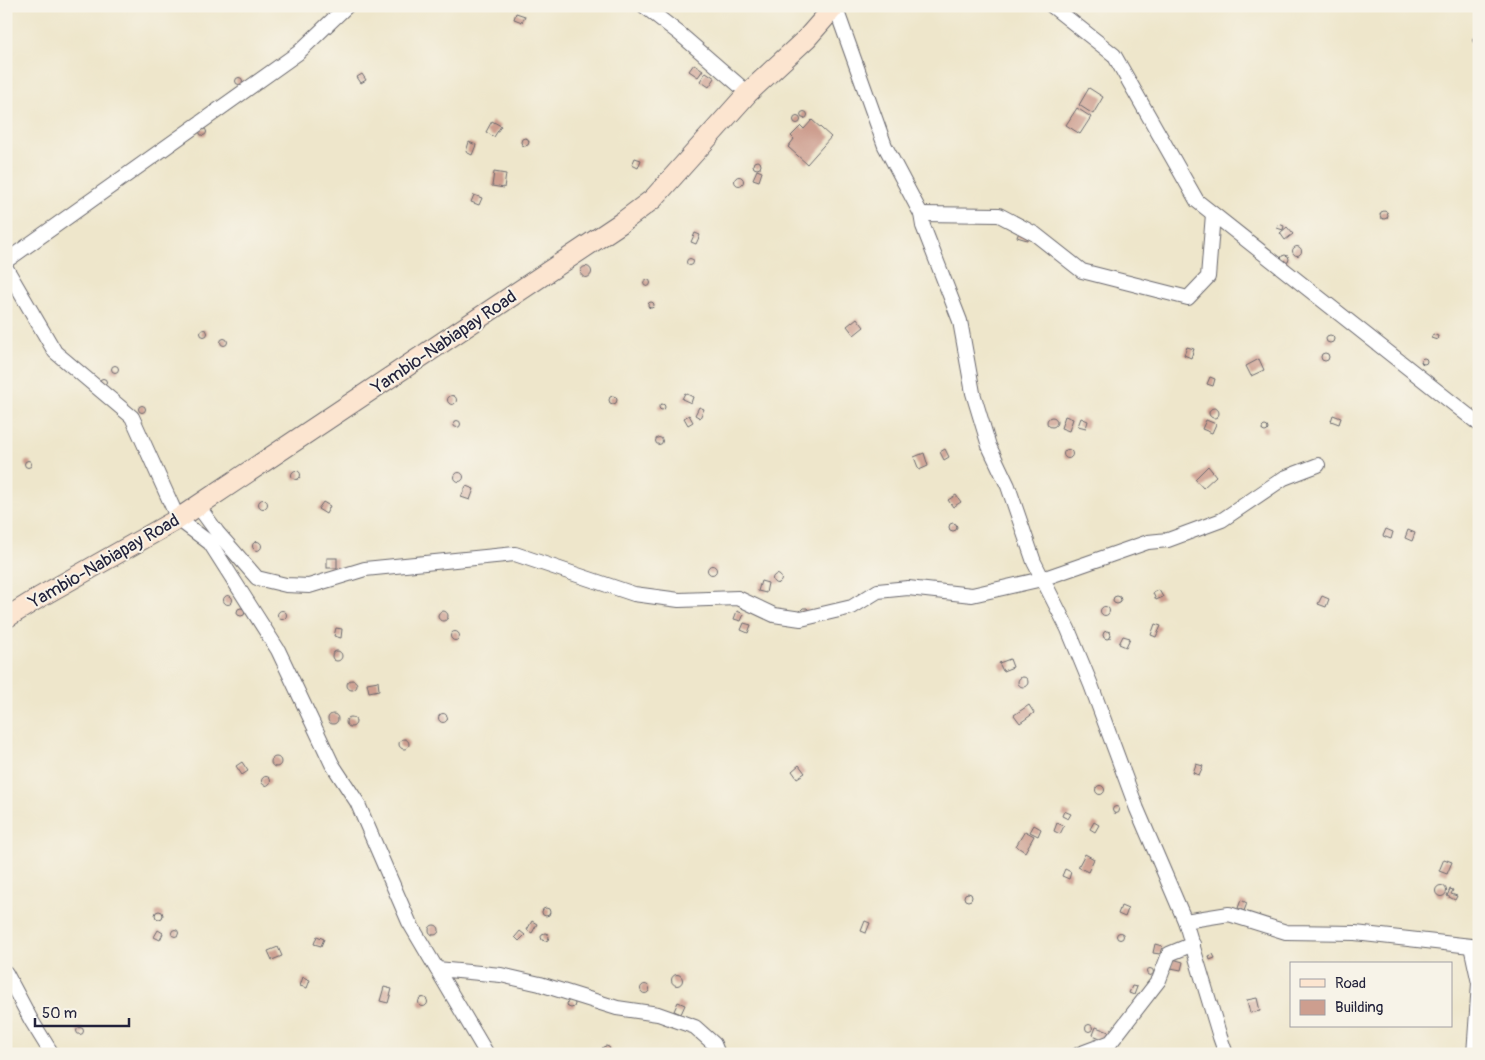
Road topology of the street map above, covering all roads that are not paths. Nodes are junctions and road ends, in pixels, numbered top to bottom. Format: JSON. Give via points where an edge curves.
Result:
{"nodes":[{"id":1,"x":347,"y":6,"type":"edge"},
{"id":2,"x":644,"y":6,"type":"edge"},
{"id":3,"x":835,"y":6,"type":"edge"},
{"id":4,"x":1052,"y":6,"type":"edge"},
{"id":5,"x":748,"y":93,"type":"junction"},
{"id":6,"x":921,"y":214,"type":"junction"},
{"id":7,"x":1213,"y":214,"type":"junction"},
{"id":8,"x":6,"y":261,"type":"edge"},
{"id":9,"x":6,"y":268,"type":"edge"},
{"id":10,"x":1479,"y":424,"type":"edge"},
{"id":11,"x":1318,"y":465,"type":"dead end"},
{"id":12,"x":198,"y":506,"type":"junction"},
{"id":13,"x":178,"y":519,"type":"junction"},
{"id":14,"x":1042,"y":579,"type":"junction"},
{"id":15,"x":6,"y":618,"type":"edge"},
{"id":16,"x":1185,"y":921,"type":"junction"},
{"id":17,"x":1193,"y":944,"type":"junction"},
{"id":18,"x":1475,"y":950,"type":"edge"},
{"id":19,"x":437,"y":969,"type":"junction"},
{"id":20,"x":6,"y":973,"type":"edge"},
{"id":21,"x":52,"y":1054,"type":"edge"},
{"id":22,"x":487,"y":1054,"type":"edge"},
{"id":23,"x":718,"y":1054,"type":"edge"},
{"id":24,"x":1079,"y":1054,"type":"edge"},
{"id":25,"x":1226,"y":1054,"type":"edge"},
{"id":26,"x":1474,"y":1054,"type":"edge"}],
"edges":[{"from":1,"to":8,"type":"street","via":[[298,53]]},
{"from":2,"to":5,"type":"street"},
{"from":3,"to":5,"type":"main road","name":"Yambio-Nabiapay Road","via":[[807,38]]},
{"from":3,"to":6,"type":"street","via":[[885,146]]},
{"from":4,"to":7,"type":"street","via":[[1114,55],[1197,201]]},
{"from":5,"to":12,"type":"main road","name":"Yambio-Nabiapay Road","via":[[653,199],[621,224]]},
{"from":6,"to":7,"type":"street","via":[[999,215],[1035,234],[1082,271],[1188,298],[1208,277]]},
{"from":6,"to":14,"type":"street","via":[[960,321],[973,393],[989,446],[1008,486]]},
{"from":7,"to":10,"type":"street"},
{"from":9,"to":13,"type":"street","via":[[55,352],[132,417]]},
{"from":11,"to":14,"type":"street","via":[[1284,478],[1222,520]]},
{"from":12,"to":13,"type":"main road","name":"Yambio-Nabiapay Road"},
{"from":12,"to":14,"type":"street","via":[[257,578],[286,585],[309,586],[365,568],[515,554],[634,594],[679,600],[738,598],[774,615],[801,619],[852,607],[878,591],[908,588],[972,595]]},
{"from":13,"to":15,"type":"main road","name":"Yambio-Nabiapay Road"},
{"from":13,"to":19,"type":"street","via":[[210,543],[278,650],[332,764],[357,802],[408,922]]},
{"from":14,"to":16,"type":"street","via":[[1092,685],[1137,809]]},
{"from":16,"to":17,"type":"street"},
{"from":16,"to":18,"type":"street","via":[[1229,914],[1286,932],[1355,933]]},
{"from":17,"to":24,"type":"street","via":[[1169,954],[1159,980],[1111,1042]]},
{"from":17,"to":25,"type":"street"},
{"from":18,"to":26,"type":"street","via":[[1478,984]]},
{"from":19,"to":22,"type":"street"},
{"from":19,"to":23,"type":"street","via":[[501,975],[617,1008],[658,1014],[695,1027],[714,1044]]},
{"from":20,"to":21,"type":"street"}]}
